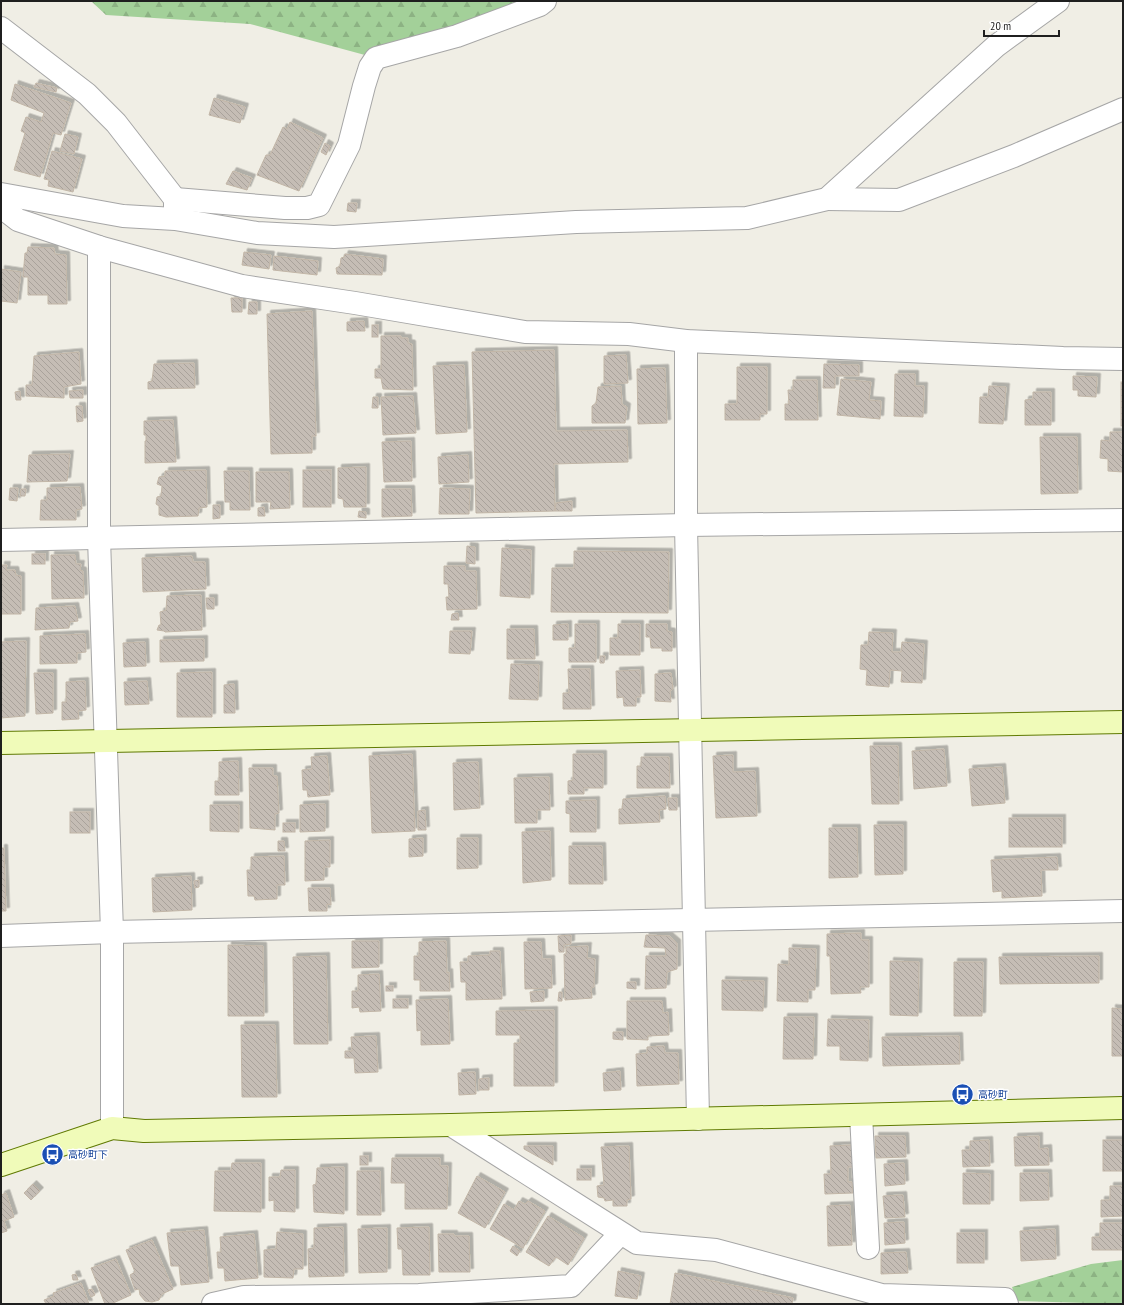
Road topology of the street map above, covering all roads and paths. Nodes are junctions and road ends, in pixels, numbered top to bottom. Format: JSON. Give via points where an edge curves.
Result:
{"nodes":[{"id":1,"x":545,"y":1,"type":"edge"},
{"id":2,"x":1058,"y":1,"type":"edge"},
{"id":3,"x":1,"y":28,"type":"edge"},
{"id":4,"x":1123,"y":109,"type":"edge"},
{"id":5,"x":1,"y":194,"type":"edge"},
{"id":6,"x":827,"y":199,"type":"junction"},
{"id":7,"x":1,"y":208,"type":"edge"},
{"id":8,"x":175,"y":209,"type":"junction"},
{"id":9,"x":99,"y":247,"type":"junction"},
{"id":10,"x":686,"y":341,"type":"junction"},
{"id":11,"x":1123,"y":359,"type":"edge"},
{"id":12,"x":1123,"y":520,"type":"edge"},
{"id":13,"x":686,"y":525,"type":"junction"},
{"id":14,"x":99,"y":538,"type":"junction"},
{"id":15,"x":1,"y":540,"type":"edge"},
{"id":16,"x":1123,"y":722,"type":"edge"},
{"id":17,"x":691,"y":730,"type":"junction"},
{"id":18,"x":106,"y":742,"type":"junction"},
{"id":19,"x":1,"y":743,"type":"edge"},
{"id":20,"x":1123,"y":911,"type":"edge"},
{"id":21,"x":693,"y":920,"type":"junction"},
{"id":22,"x":112,"y":932,"type":"junction"},
{"id":23,"x":1,"y":936,"type":"edge"},
{"id":24,"x":1123,"y":1108,"type":"edge"},
{"id":25,"x":861,"y":1115,"type":"junction"},
{"id":26,"x":698,"y":1119,"type":"junction"},
{"id":27,"x":452,"y":1126,"type":"junction"},
{"id":28,"x":112,"y":1128,"type":"junction"},
{"id":29,"x":1,"y":1165,"type":"edge"},
{"id":30,"x":620,"y":1234,"type":"junction"},
{"id":31,"x":868,"y":1248,"type":"dead end"},
{"id":32,"x":213,"y":1304,"type":"edge"},
{"id":33,"x":1008,"y":1304,"type":"edge"}],
"edges":[{"from":1,"to":8,"type":"street","via":[[457,36],[376,58],[368,73],[349,145],[319,205],[307,208]]},
{"from":2,"to":6,"type":"street","via":[[996,46]]},
{"from":3,"to":8,"type":"street","via":[[87,94],[116,123]]},
{"from":4,"to":6,"type":"street","via":[[1014,156],[899,200]]},
{"from":5,"to":8,"type":"street","via":[[123,216]]},
{"from":6,"to":8,"type":"street","via":[[747,218],[576,222],[334,237],[257,233]]},
{"from":7,"to":9,"type":"street","via":[[18,220]]},
{"from":9,"to":10,"type":"street","via":[[242,286],[356,302],[525,332],[629,334]]},
{"from":9,"to":14,"type":"street"},
{"from":10,"to":11,"type":"street"},
{"from":10,"to":13,"type":"street"},
{"from":12,"to":13,"type":"street"},
{"from":13,"to":14,"type":"street"},
{"from":13,"to":17,"type":"street"},
{"from":14,"to":15,"type":"street"},
{"from":14,"to":18,"type":"street"},
{"from":16,"to":17,"type":"street"},
{"from":17,"to":18,"type":"street"},
{"from":17,"to":21,"type":"street"},
{"from":18,"to":19,"type":"street"},
{"from":18,"to":22,"type":"street"},
{"from":20,"to":21,"type":"street"},
{"from":21,"to":22,"type":"street"},
{"from":21,"to":26,"type":"street"},
{"from":22,"to":23,"type":"street"},
{"from":22,"to":28,"type":"street"},
{"from":24,"to":25,"type":"street"},
{"from":25,"to":26,"type":"street"},
{"from":25,"to":31,"type":"street"},
{"from":26,"to":27,"type":"street"},
{"from":27,"to":28,"type":"street","via":[[144,1131]]},
{"from":27,"to":30,"type":"street"},
{"from":28,"to":29,"type":"street"},
{"from":30,"to":32,"type":"street","via":[[571,1286],[419,1295],[244,1297]]},
{"from":30,"to":33,"type":"street","via":[[636,1243],[716,1250],[882,1295],[1005,1299]]}]}
